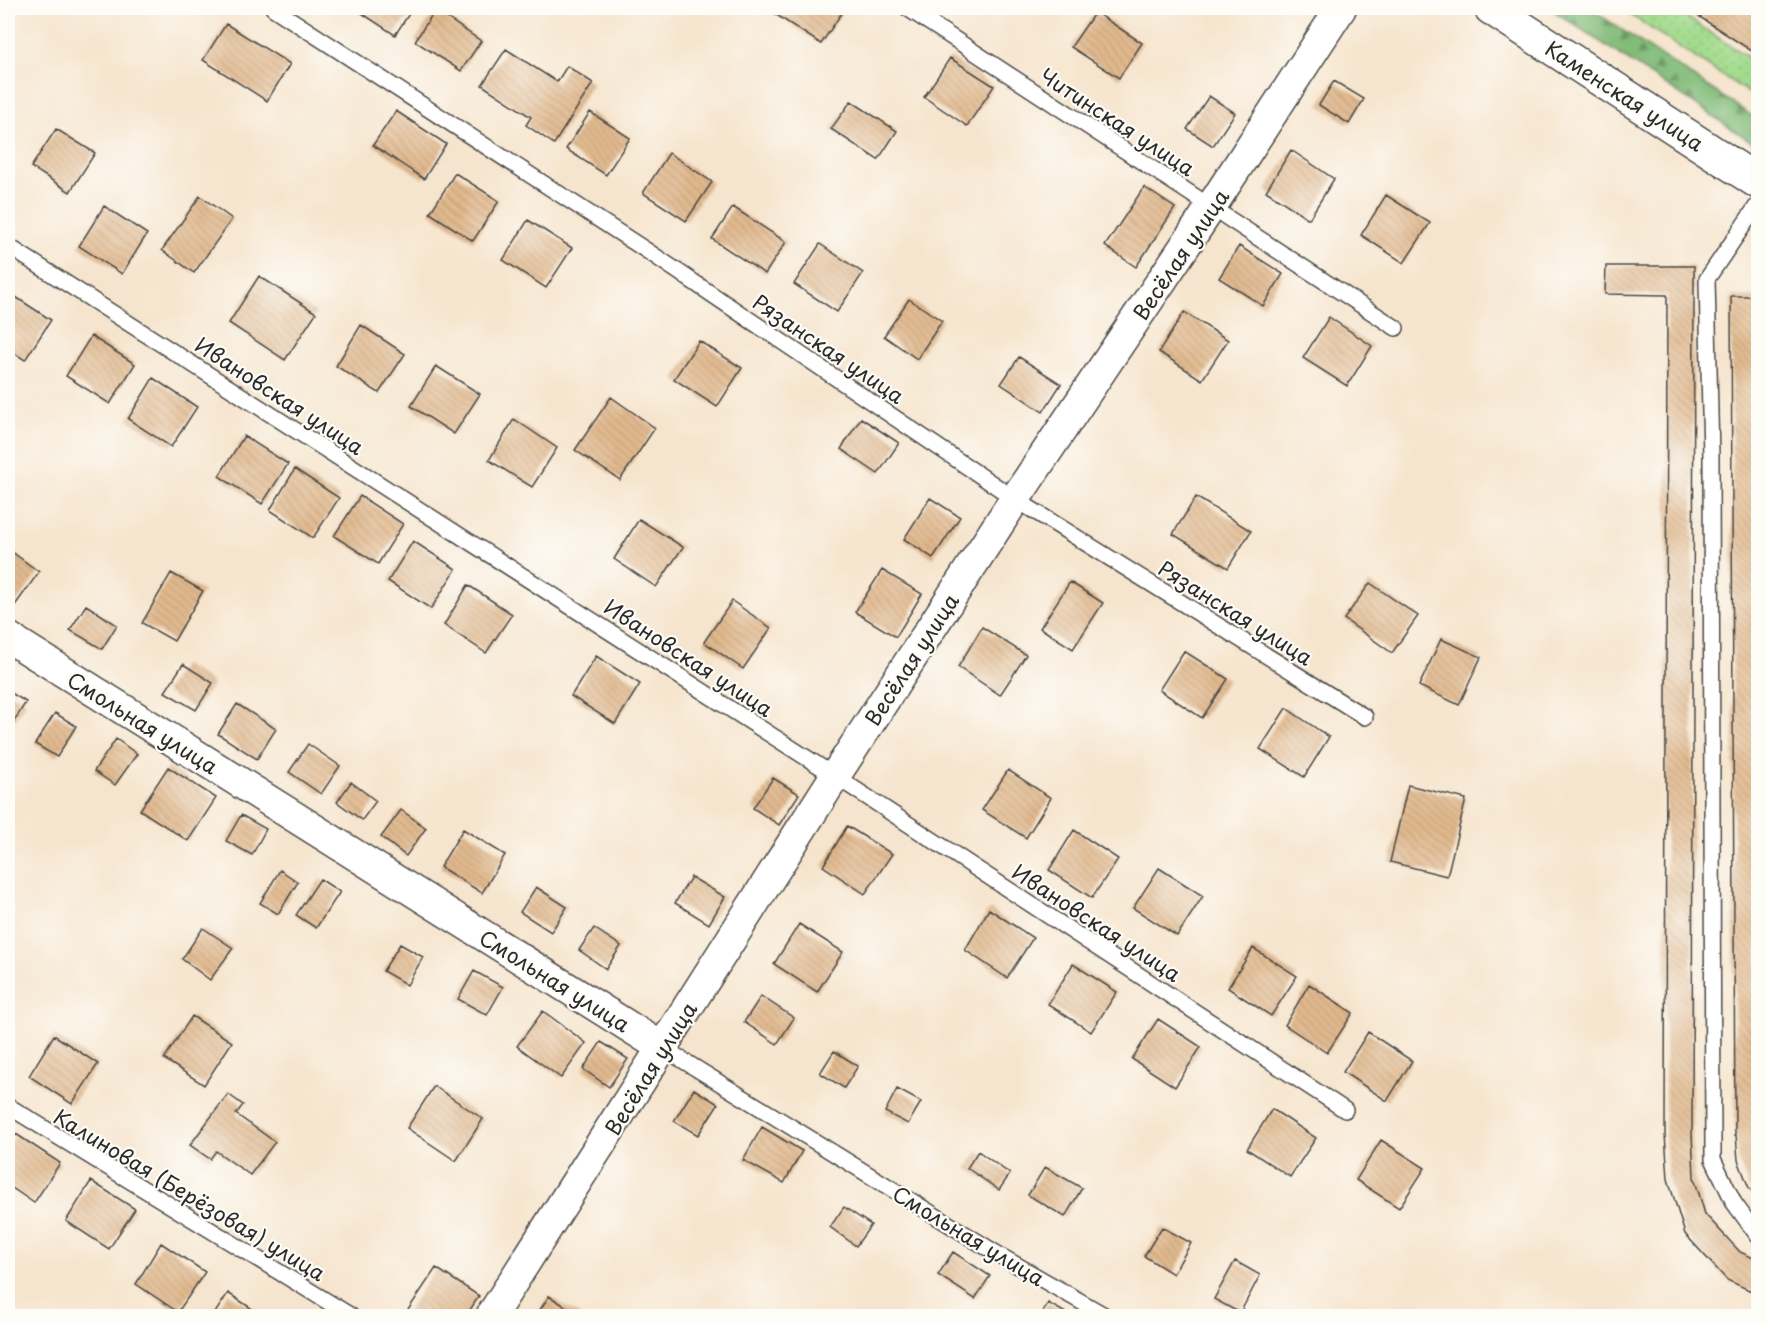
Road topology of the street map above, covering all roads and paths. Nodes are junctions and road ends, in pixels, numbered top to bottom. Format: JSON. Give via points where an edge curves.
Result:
{"nodes":[{"id":1,"x":273,"y":8,"type":"edge"},
{"id":2,"x":908,"y":8,"type":"edge"},
{"id":3,"x":1341,"y":8,"type":"edge"},
{"id":4,"x":1491,"y":8,"type":"edge"},
{"id":5,"x":1758,"y":182,"type":"edge"},
{"id":6,"x":1211,"y":207,"type":"junction"},
{"id":7,"x":1758,"y":209,"type":"edge"},
{"id":8,"x":8,"y":246,"type":"edge"},
{"id":9,"x":1396,"y":328,"type":"dead end"},
{"id":10,"x":1015,"y":499,"type":"junction"},
{"id":11,"x":8,"y":637,"type":"edge"},
{"id":12,"x":1365,"y":717,"type":"dead end"},
{"id":13,"x":835,"y":776,"type":"junction"},
{"id":14,"x":663,"y":1047,"type":"junction"},
{"id":15,"x":8,"y":1106,"type":"edge"},
{"id":16,"x":1345,"y":1110,"type":"dead end"},
{"id":17,"x":1758,"y":1236,"type":"edge"},
{"id":18,"x":351,"y":1317,"type":"edge"},
{"id":19,"x":491,"y":1317,"type":"edge"},
{"id":20,"x":1106,"y":1317,"type":"edge"}],
"edges":[{"from":1,"to":10,"type":"lane","name":"Рязанская улица","via":[[665,263]]},
{"from":2,"to":6,"type":"lane","name":"Читинская улица"},
{"from":3,"to":6,"type":"street","name":"Весёлая улица"},
{"from":4,"to":5,"type":"street","name":"Каменская улица"},
{"from":6,"to":9,"type":"lane","name":"Читинская улица"},
{"from":6,"to":10,"type":"street","name":"Весёлая улица"},
{"from":7,"to":17,"type":"lane","via":[[1707,279],[1713,1159],[1734,1203]]},
{"from":8,"to":13,"type":"lane","name":"Ивановская улица"},
{"from":10,"to":12,"type":"lane","name":"Рязанская улица"},
{"from":10,"to":13,"type":"street","name":"Весёлая улица"},
{"from":11,"to":14,"type":"street","name":"Смольная улица"},
{"from":13,"to":14,"type":"street","name":"Весёлая улица"},
{"from":13,"to":16,"type":"lane","name":"Ивановская улица"},
{"from":14,"to":19,"type":"street","name":"Весёлая улица"},
{"from":14,"to":20,"type":"lane","name":"Смольная улица"},
{"from":15,"to":18,"type":"lane","name":"Калиновая (Берёзовая) улица"}]}
